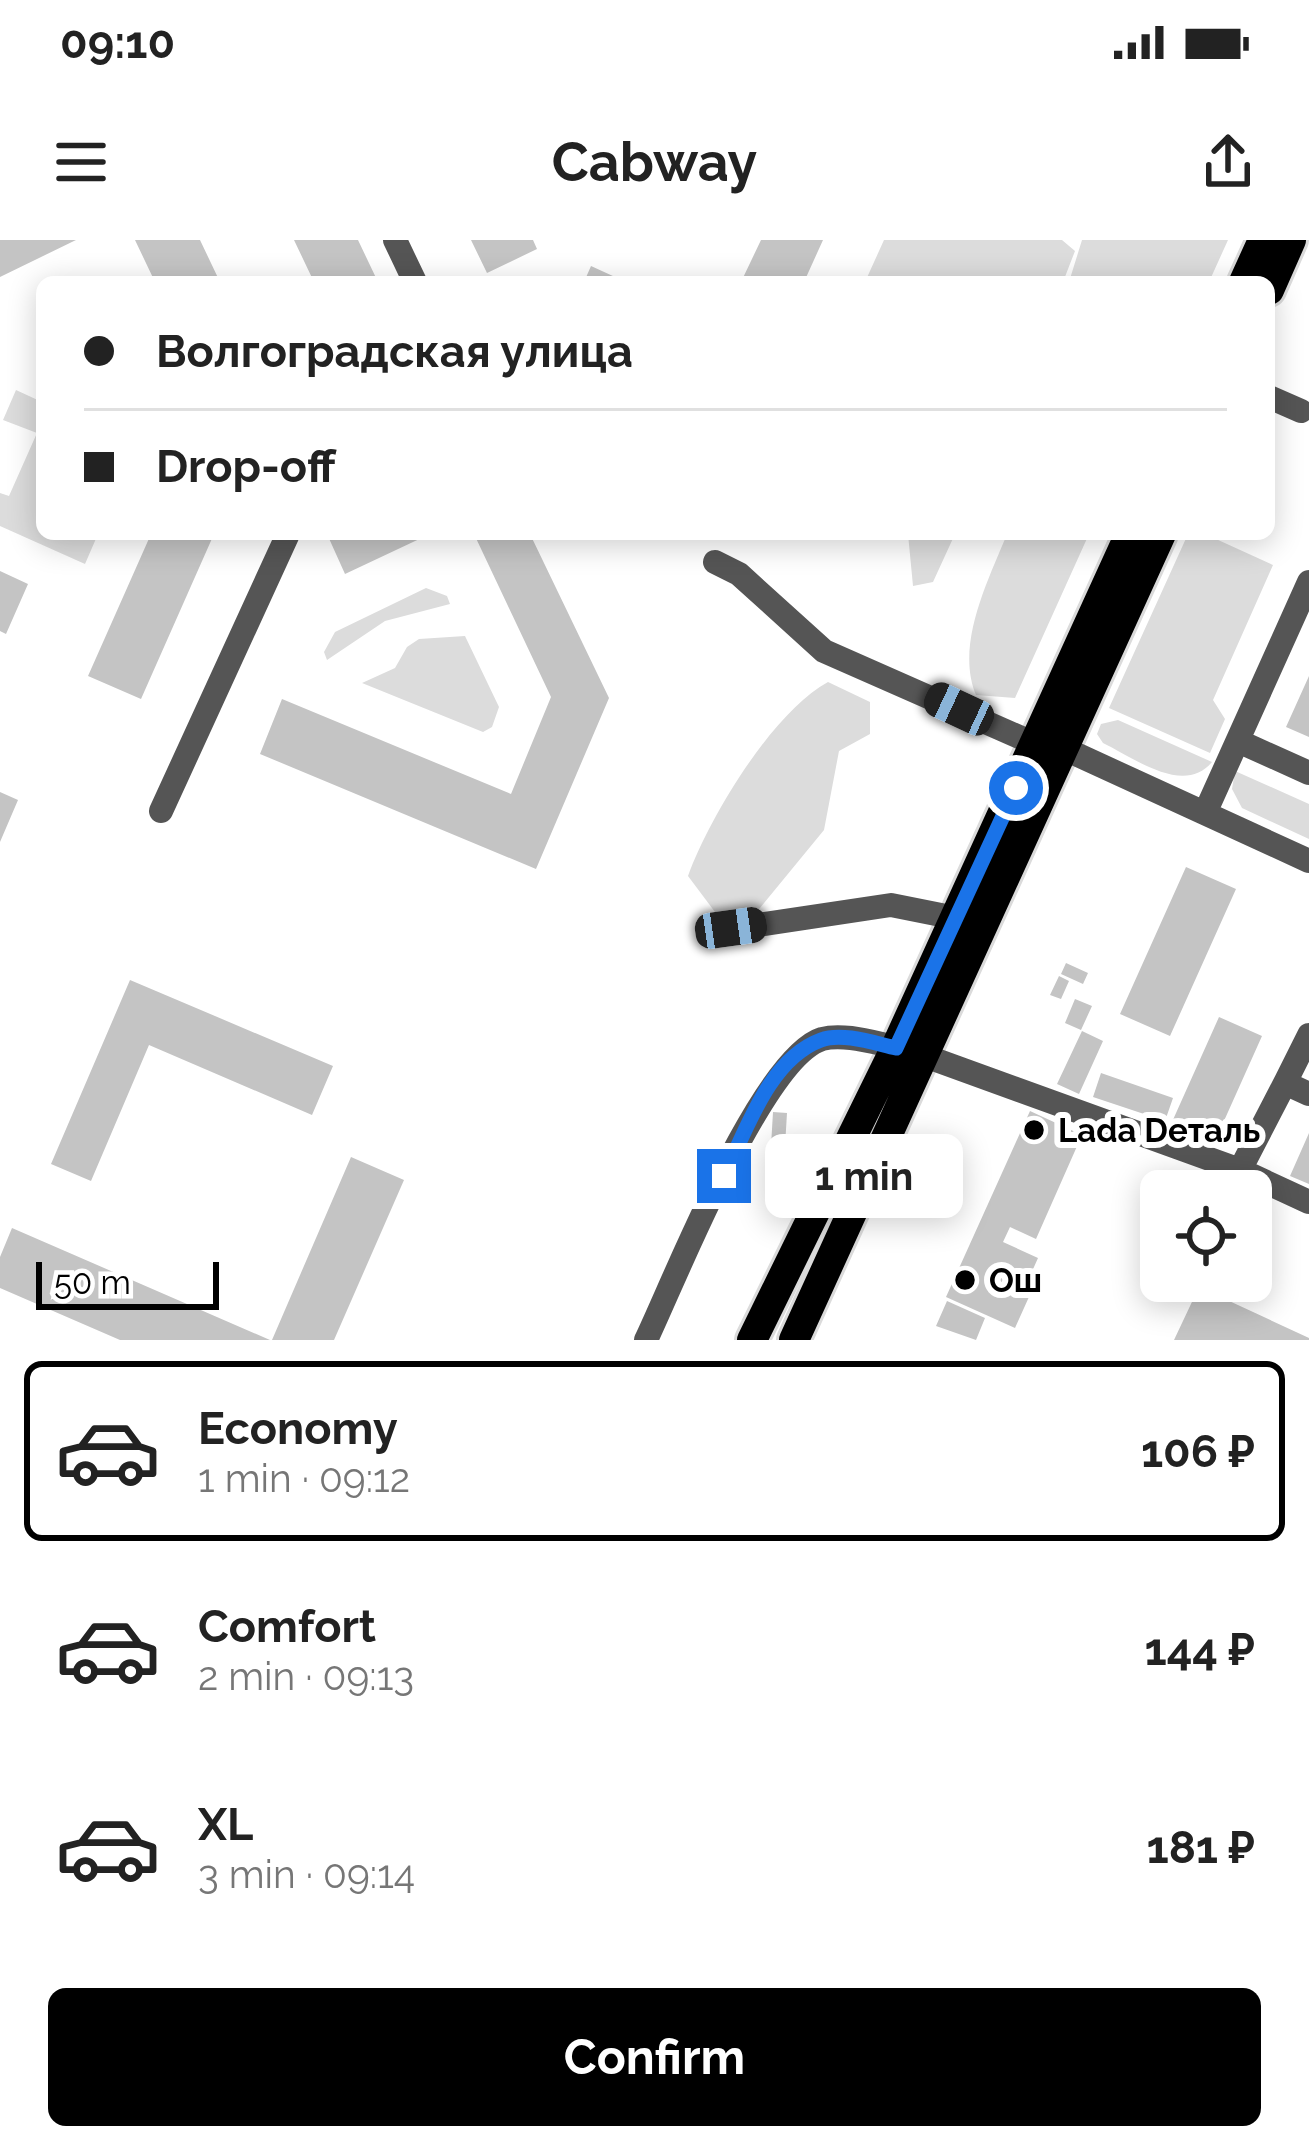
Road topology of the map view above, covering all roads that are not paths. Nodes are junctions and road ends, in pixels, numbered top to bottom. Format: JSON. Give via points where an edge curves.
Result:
{"nodes":[{"id":1,"x":395,"y":240,"type":"edge"},
{"id":2,"x":1263,"y":240,"type":"edge"},
{"id":3,"x":1291,"y":240,"type":"edge"},
{"id":4,"x":412,"y":276,"type":"edge"},
{"id":5,"x":1247,"y":276,"type":"edge"},
{"id":6,"x":1275,"y":276,"type":"edge"},
{"id":7,"x":1275,"y":400,"type":"edge"},
{"id":8,"x":1301,"y":411,"type":"dead end"},
{"id":9,"x":285,"y":540,"type":"edge"},
{"id":10,"x":1127,"y":540,"type":"edge"},
{"id":11,"x":1158,"y":540,"type":"edge"},
{"id":12,"x":715,"y":562,"type":"dead end"},
{"id":13,"x":1309,"y":582,"type":"edge"},
{"id":14,"x":1238,"y":741,"type":"junction"},
{"id":15,"x":1035,"y":744,"type":"junction"},
{"id":16,"x":1067,"y":749,"type":"junction"},
{"id":17,"x":1309,"y":773,"type":"edge"},
{"id":18,"x":160,"y":811,"type":"dead end"},
{"id":19,"x":1205,"y":813,"type":"junction"},
{"id":20,"x":1309,"y":861,"type":"edge"},
{"id":21,"x":956,"y":918,"type":"junction"},
{"id":22,"x":731,"y":928,"type":"dead end"},
{"id":23,"x":1309,"y":1035,"type":"edge"},
{"id":24,"x":911,"y":1052,"type":"junction"},
{"id":25,"x":1285,"y":1083,"type":"junction"},
{"id":26,"x":1309,"y":1094,"type":"edge"},
{"id":27,"x":1240,"y":1170,"type":"joint"},
{"id":28,"x":1272,"y":1185,"type":"edge"},
{"id":29,"x":1309,"y":1202,"type":"edge"},
{"id":30,"x":646,"y":1340,"type":"edge"},
{"id":31,"x":752,"y":1340,"type":"edge"},
{"id":32,"x":794,"y":1340,"type":"edge"}],
"edges":[{"from":1,"to":4,"type":"street"},
{"from":2,"to":5,"type":"main road"},
{"from":3,"to":6,"type":"main road"},
{"from":7,"to":8,"type":"street"},
{"from":9,"to":18,"type":"street"},
{"from":10,"to":15,"type":"main road"},
{"from":11,"to":16,"type":"main road"},
{"from":12,"to":15,"type":"street","via":[[824,651]]},
{"from":13,"to":14,"type":"street"},
{"from":14,"to":17,"type":"street"},
{"from":14,"to":19,"type":"street"},
{"from":15,"to":21,"type":"main road"},
{"from":16,"to":19,"type":"street"},
{"from":16,"to":24,"type":"main road"},
{"from":19,"to":20,"type":"street"},
{"from":21,"to":22,"type":"street","via":[[890,905]]},
{"from":21,"to":24,"type":"main road"},
{"from":23,"to":25,"type":"street"},
{"from":24,"to":27,"type":"street"},
{"from":24,"to":30,"type":"street","via":[[824,1039],[792,1058],[764,1095]]},
{"from":24,"to":31,"type":"main road"},
{"from":24,"to":32,"type":"main road"},
{"from":25,"to":26,"type":"street"},
{"from":25,"to":27,"type":"street"},
{"from":28,"to":29,"type":"street"}]}
